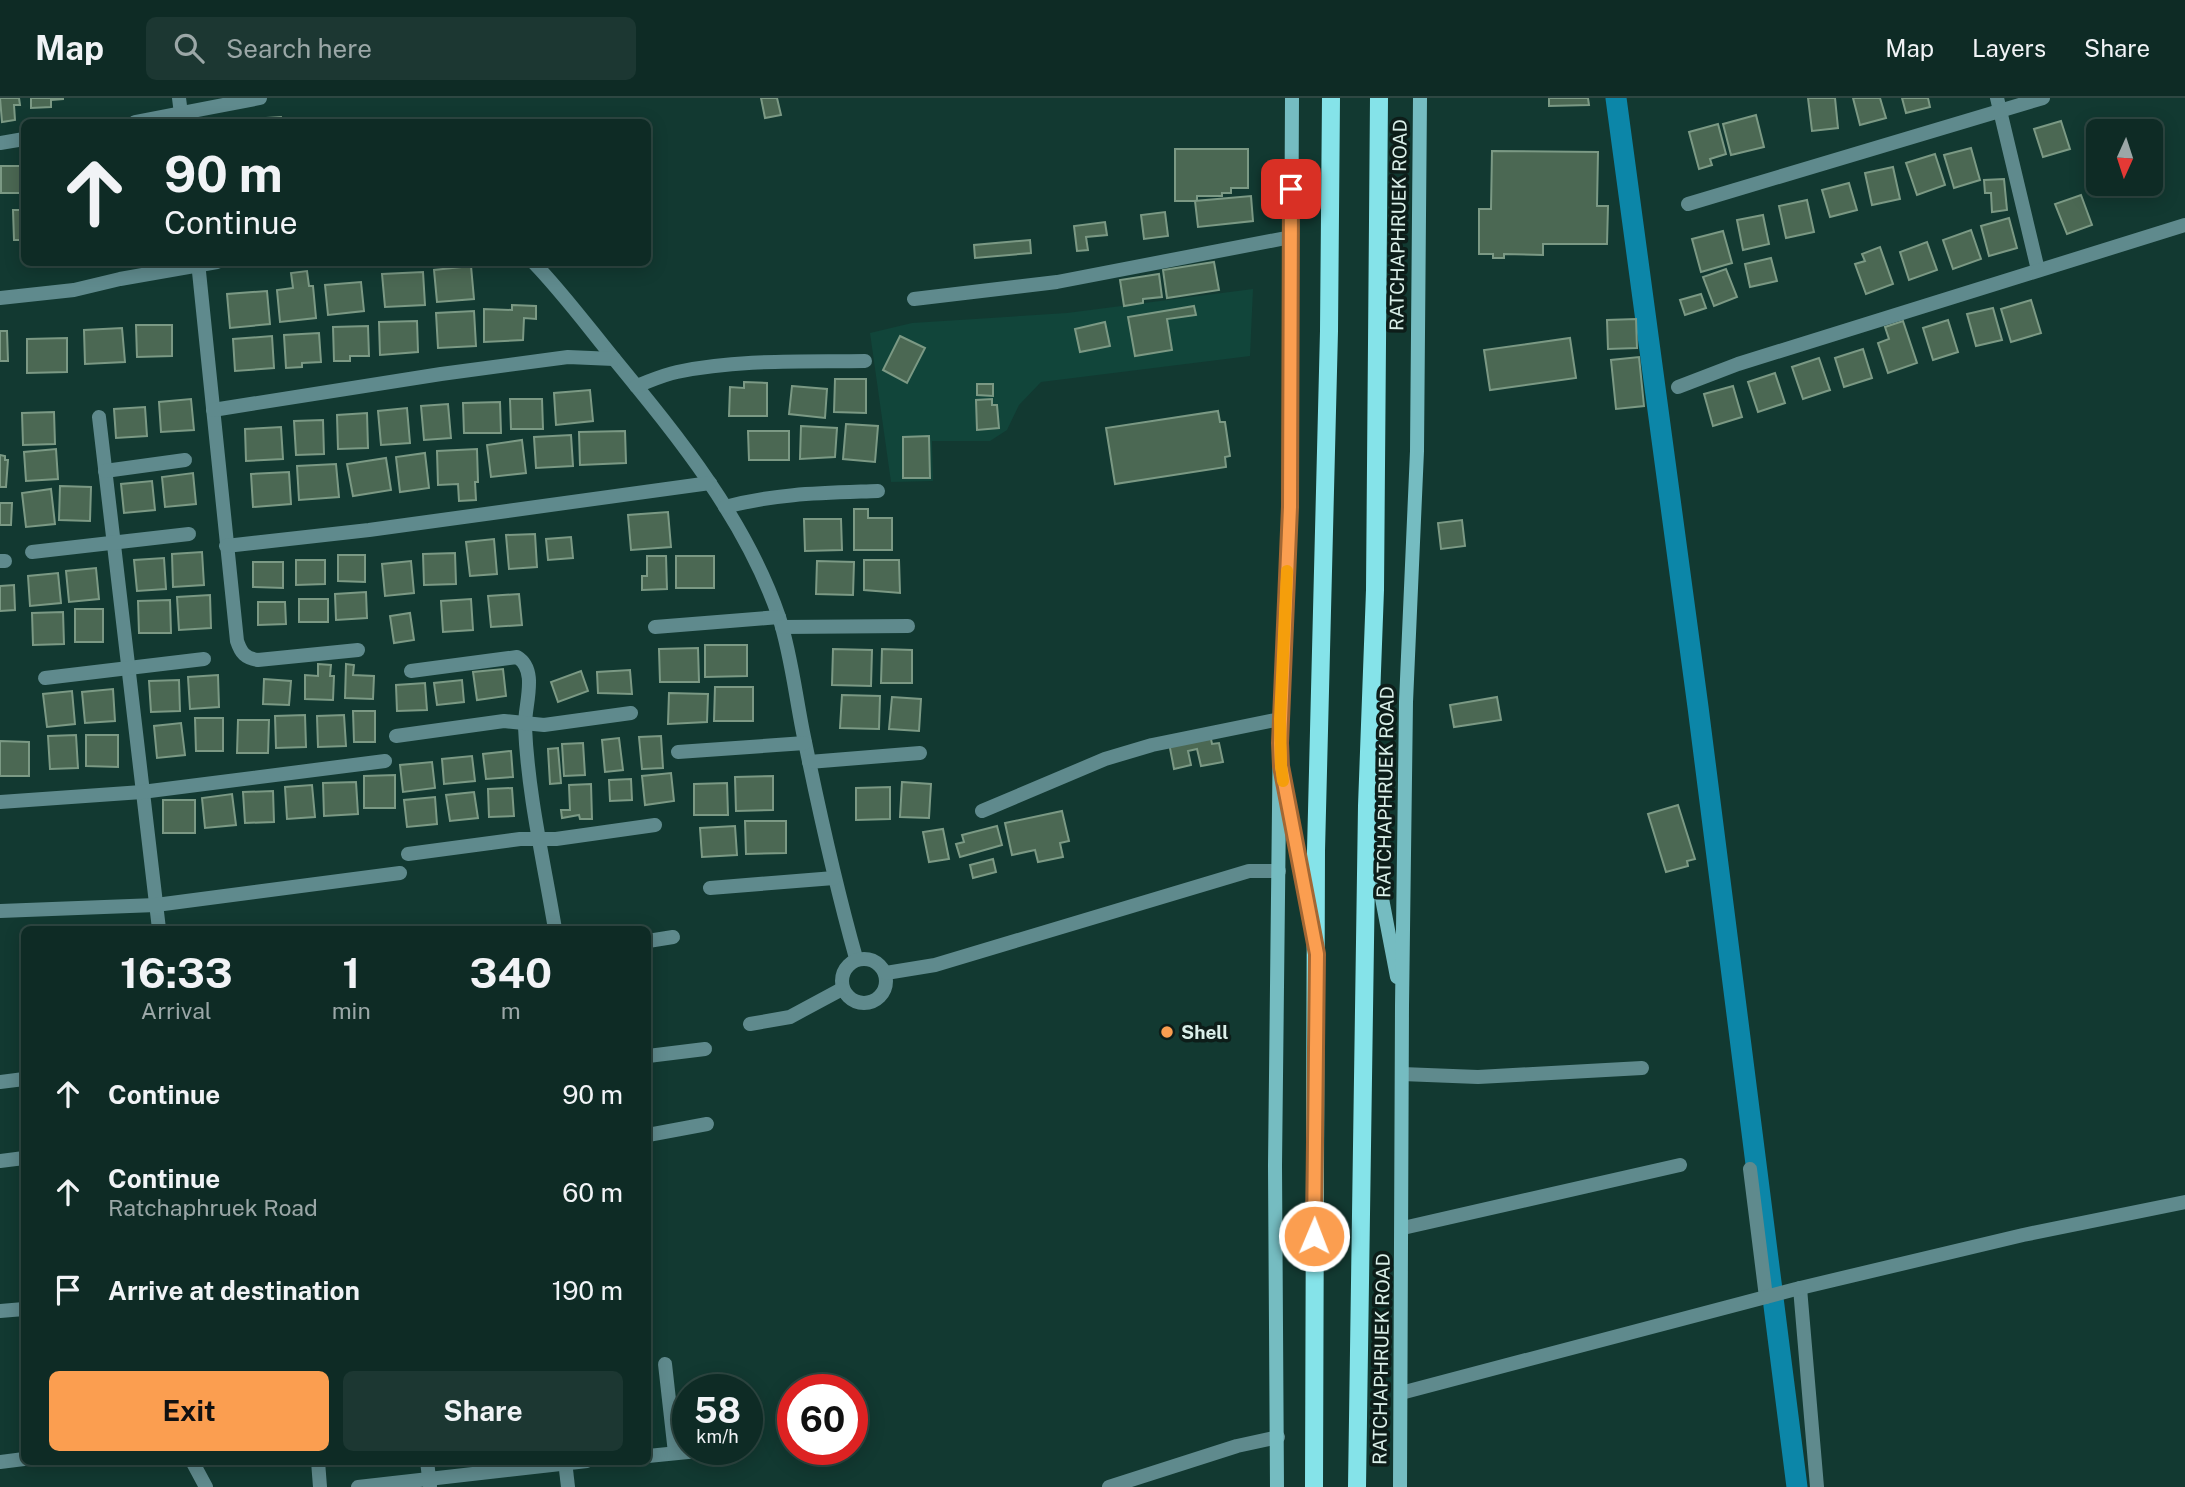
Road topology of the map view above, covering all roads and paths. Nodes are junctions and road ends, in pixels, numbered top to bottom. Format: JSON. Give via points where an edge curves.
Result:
{"nodes":[{"id":1,"x":260,"y":98,"type":"edge"},
{"id":2,"x":1292,"y":98,"type":"edge"},
{"id":3,"x":1331,"y":98,"type":"edge"},
{"id":4,"x":1379,"y":98,"type":"edge"},
{"id":5,"x":1420,"y":98,"type":"edge"},
{"id":6,"x":2043,"y":98,"type":"edge"},
{"id":7,"x":1998,"y":105,"type":"edge"},
{"id":8,"x":181,"y":111,"type":"edge"},
{"id":9,"x":148,"y":119,"type":"edge"},
{"id":10,"x":21,"y":139,"type":"edge"},
{"id":11,"x":0,"y":142,"type":"edge"},
{"id":12,"x":1688,"y":204,"type":"dead end"},
{"id":13,"x":2185,"y":225,"type":"edge"},
{"id":14,"x":1291,"y":237,"type":"junction"},
{"id":15,"x":188,"y":266,"type":"edge"},
{"id":16,"x":198,"y":266,"type":"edge"},
{"id":17,"x":537,"y":266,"type":"edge"},
{"id":18,"x":2038,"y":270,"type":"junction"},
{"id":19,"x":0,"y":298,"type":"edge"},
{"id":20,"x":914,"y":299,"type":"dead end"},
{"id":21,"x":614,"y":359,"type":"junction"},
{"id":22,"x":865,"y":360,"type":"dead end"},
{"id":23,"x":636,"y":386,"type":"junction"},
{"id":24,"x":1678,"y":387,"type":"dead end"},
{"id":25,"x":213,"y":410,"type":"junction"},
{"id":26,"x":99,"y":417,"type":"dead end"},
{"id":27,"x":185,"y":460,"type":"dead end"},
{"id":28,"x":104,"y":471,"type":"junction"},
{"id":29,"x":710,"y":483,"type":"junction"},
{"id":30,"x":878,"y":491,"type":"dead end"},
{"id":31,"x":725,"y":507,"type":"junction"},
{"id":32,"x":189,"y":534,"type":"dead end"},
{"id":33,"x":114,"y":544,"type":"junction"},
{"id":34,"x":226,"y":546,"type":"junction"},
{"id":35,"x":32,"y":552,"type":"dead end"},
{"id":36,"x":780,"y":622,"type":"junction"},
{"id":37,"x":908,"y":626,"type":"dead end"},
{"id":38,"x":655,"y":627,"type":"dead end"},
{"id":39,"x":359,"y":650,"type":"dead end"},
{"id":40,"x":204,"y":659,"type":"dead end"},
{"id":41,"x":127,"y":668,"type":"junction"},
{"id":42,"x":411,"y":671,"type":"dead end"},
{"id":43,"x":45,"y":678,"type":"dead end"},
{"id":44,"x":631,"y":713,"type":"dead end"},
{"id":45,"x":1280,"y":719,"type":"junction"},
{"id":46,"x":525,"y":723,"type":"junction"},
{"id":47,"x":396,"y":736,"type":"dead end"},
{"id":48,"x":805,"y":743,"type":"junction"},
{"id":49,"x":678,"y":752,"type":"dead end"},
{"id":50,"x":920,"y":753,"type":"dead end"},
{"id":51,"x":385,"y":761,"type":"dead end"},
{"id":52,"x":809,"y":762,"type":"junction"},
{"id":53,"x":1281,"y":766,"type":"junction"},
{"id":54,"x":142,"y":792,"type":"junction"},
{"id":55,"x":0,"y":802,"type":"edge"},
{"id":56,"x":1367,"y":806,"type":"junction"},
{"id":57,"x":982,"y":811,"type":"dead end"},
{"id":58,"x":655,"y":825,"type":"dead end"},
{"id":59,"x":540,"y":839,"type":"junction"},
{"id":60,"x":408,"y":854,"type":"dead end"},
{"id":61,"x":1279,"y":871,"type":"junction"},
{"id":62,"x":400,"y":873,"type":"dead end"},
{"id":63,"x":834,"y":878,"type":"junction"},
{"id":64,"x":710,"y":888,"type":"dead end"},
{"id":65,"x":156,"y":905,"type":"junction"},
{"id":66,"x":0,"y":911,"type":"edge"},
{"id":67,"x":159,"y":926,"type":"edge"},
{"id":68,"x":554,"y":926,"type":"edge"},
{"id":69,"x":673,"y":937,"type":"dead end"},
{"id":70,"x":651,"y":941,"type":"edge"},
{"id":71,"x":1317,"y":954,"type":"junction"},
{"id":72,"x":856,"y":958,"type":"junction"},
{"id":73,"x":886,"y":973,"type":"junction"},
{"id":74,"x":842,"y":989,"type":"junction"},
{"id":75,"x":1402,"y":1006,"type":"junction"},
{"id":76,"x":750,"y":1024,"type":"dead end"},
{"id":77,"x":705,"y":1049,"type":"dead end"},
{"id":78,"x":651,"y":1056,"type":"edge"},
{"id":79,"x":1642,"y":1069,"type":"dead end"},
{"id":80,"x":1402,"y":1074,"type":"junction"},
{"id":81,"x":21,"y":1079,"type":"edge"},
{"id":82,"x":0,"y":1082,"type":"edge"},
{"id":83,"x":707,"y":1124,"type":"dead end"},
{"id":84,"x":651,"y":1134,"type":"edge"},
{"id":85,"x":21,"y":1158,"type":"edge"},
{"id":86,"x":0,"y":1161,"type":"edge"},
{"id":87,"x":1680,"y":1165,"type":"dead end"},
{"id":88,"x":1750,"y":1169,"type":"dead end"},
{"id":89,"x":2185,"y":1202,"type":"edge"},
{"id":90,"x":1403,"y":1228,"type":"junction"},
{"id":91,"x":1798,"y":1288,"type":"junction"},
{"id":92,"x":1766,"y":1297,"type":"junction"},
{"id":93,"x":21,"y":1309,"type":"edge"},
{"id":94,"x":0,"y":1311,"type":"edge"},
{"id":95,"x":665,"y":1364,"type":"dead end"},
{"id":96,"x":1401,"y":1393,"type":"junction"},
{"id":97,"x":672,"y":1426,"type":"edge"},
{"id":98,"x":1278,"y":1437,"type":"junction"},
{"id":99,"x":672,"y":1453,"type":"edge"},
{"id":100,"x":651,"y":1456,"type":"edge"},
{"id":101,"x":21,"y":1459,"type":"edge"},
{"id":102,"x":0,"y":1461,"type":"edge"},
{"id":103,"x":194,"y":1465,"type":"edge"},
{"id":104,"x":318,"y":1465,"type":"edge"},
{"id":105,"x":428,"y":1465,"type":"edge"},
{"id":106,"x":546,"y":1465,"type":"edge"},
{"id":107,"x":565,"y":1465,"type":"edge"},
{"id":108,"x":430,"y":1483,"type":"edge"},
{"id":109,"x":205,"y":1487,"type":"edge"},
{"id":110,"x":320,"y":1487,"type":"edge"},
{"id":111,"x":359,"y":1487,"type":"edge"},
{"id":112,"x":568,"y":1487,"type":"edge"},
{"id":113,"x":1109,"y":1487,"type":"edge"},
{"id":114,"x":1278,"y":1487,"type":"edge"},
{"id":115,"x":1314,"y":1487,"type":"edge"},
{"id":116,"x":1357,"y":1487,"type":"edge"},
{"id":117,"x":1401,"y":1487,"type":"edge"},
{"id":118,"x":1817,"y":1487,"type":"edge"}],
"edges":[{"from":1,"to":8,"type":"street"},
{"from":2,"to":14,"type":"main road"},
{"from":3,"to":71,"type":"main road"},
{"from":4,"to":56,"type":"main road","name":"RATCHAPHRUEK ROAD","via":[[1375,590]]},
{"from":5,"to":75,"type":"main road","name":"RATCHAPHRUEK ROAD","via":[[1417,451],[1406,702]]},
{"from":6,"to":7,"type":"street"},
{"from":7,"to":12,"type":"street"},
{"from":7,"to":18,"type":"street"},
{"from":8,"to":9,"type":"street"},
{"from":10,"to":11,"type":"street"},
{"from":13,"to":18,"type":"street"},
{"from":14,"to":20,"type":"street","via":[[1057,282]]},
{"from":14,"to":45,"type":"main road","via":[[1290,507]]},
{"from":15,"to":19,"type":"street","via":[[74,290]]},
{"from":16,"to":25,"type":"street"},
{"from":17,"to":21,"type":"street"},
{"from":18,"to":24,"type":"street"},
{"from":21,"to":23,"type":"street"},
{"from":21,"to":25,"type":"street","via":[[556,359]]},
{"from":22,"to":23,"type":"street","via":[[711,367]]},
{"from":23,"to":29,"type":"street"},
{"from":25,"to":34,"type":"street"},
{"from":26,"to":28,"type":"street"},
{"from":27,"to":28,"type":"street"},
{"from":28,"to":33,"type":"street"},
{"from":29,"to":31,"type":"street"},
{"from":29,"to":34,"type":"street"},
{"from":30,"to":31,"type":"street","via":[[764,497]]},
{"from":31,"to":36,"type":"street","via":[[765,580]]},
{"from":32,"to":33,"type":"street"},
{"from":33,"to":35,"type":"street"},
{"from":33,"to":41,"type":"street"},
{"from":34,"to":39,"type":"street","via":[[237,641],[248,658]]},
{"from":36,"to":37,"type":"street"},
{"from":36,"to":38,"type":"street"},
{"from":36,"to":48,"type":"street"},
{"from":40,"to":41,"type":"street"},
{"from":41,"to":43,"type":"street"},
{"from":41,"to":54,"type":"street"},
{"from":42,"to":46,"type":"street","via":[[517,657],[528,669]]},
{"from":44,"to":46,"type":"street","via":[[544,725]]},
{"from":45,"to":53,"type":"main road"},
{"from":45,"to":57,"type":"street","via":[[1128,752]]},
{"from":46,"to":47,"type":"street","via":[[504,721]]},
{"from":46,"to":59,"type":"street"},
{"from":48,"to":49,"type":"street"},
{"from":48,"to":52,"type":"street"},
{"from":50,"to":52,"type":"street"},
{"from":51,"to":54,"type":"street"},
{"from":52,"to":63,"type":"street"},
{"from":53,"to":61,"type":"main road"},
{"from":53,"to":71,"type":"main road"},
{"from":54,"to":55,"type":"street"},
{"from":54,"to":65,"type":"street"},
{"from":56,"to":75,"type":"main road"},
{"from":56,"to":116,"type":"main road","name":"RATCHAPHRUEK ROAD"},
{"from":58,"to":59,"type":"street"},
{"from":59,"to":60,"type":"street"},
{"from":59,"to":68,"type":"street"},
{"from":61,"to":73,"type":"street","via":[[1249,870],[935,965]]},
{"from":61,"to":98,"type":"main road"},
{"from":62,"to":65,"type":"street"},
{"from":63,"to":64,"type":"street"},
{"from":63,"to":72,"type":"street"},
{"from":65,"to":66,"type":"street"},
{"from":65,"to":67,"type":"street"},
{"from":69,"to":70,"type":"street"},
{"from":71,"to":115,"type":"main road"},
{"from":72,"to":73,"type":"street","via":[[874,960]]},
{"from":72,"to":74,"type":"street","via":[[843,970]]},
{"from":73,"to":74,"type":"street","via":[[885,990],[872,1002],[854,1002]]},
{"from":74,"to":76,"type":"street","via":[[790,1017]]},
{"from":75,"to":80,"type":"main road","name":"RATCHAPHRUEK ROAD"},
{"from":77,"to":78,"type":"street"},
{"from":79,"to":80,"type":"street","via":[[1478,1077]]},
{"from":80,"to":90,"type":"main road","name":"RATCHAPHRUEK ROAD"},
{"from":81,"to":82,"type":"street"},
{"from":83,"to":84,"type":"street"},
{"from":85,"to":86,"type":"street"},
{"from":87,"to":90,"type":"street"},
{"from":88,"to":92,"type":"street"},
{"from":89,"to":91,"type":"street"},
{"from":90,"to":96,"type":"main road","name":"RATCHAPHRUEK ROAD"},
{"from":91,"to":92,"type":"street"},
{"from":91,"to":118,"type":"street"},
{"from":92,"to":96,"type":"street"},
{"from":93,"to":94,"type":"street"},
{"from":95,"to":97,"type":"street"},
{"from":96,"to":117,"type":"main road","name":"RATCHAPHRUEK ROAD"},
{"from":98,"to":113,"type":"street"},
{"from":98,"to":114,"type":"main road"},
{"from":99,"to":100,"type":"street"},
{"from":101,"to":102,"type":"street"},
{"from":103,"to":109,"type":"street"},
{"from":104,"to":110,"type":"street"},
{"from":105,"to":108,"type":"street"},
{"from":106,"to":108,"type":"street"},
{"from":107,"to":112,"type":"street"},
{"from":108,"to":111,"type":"street"}]}
